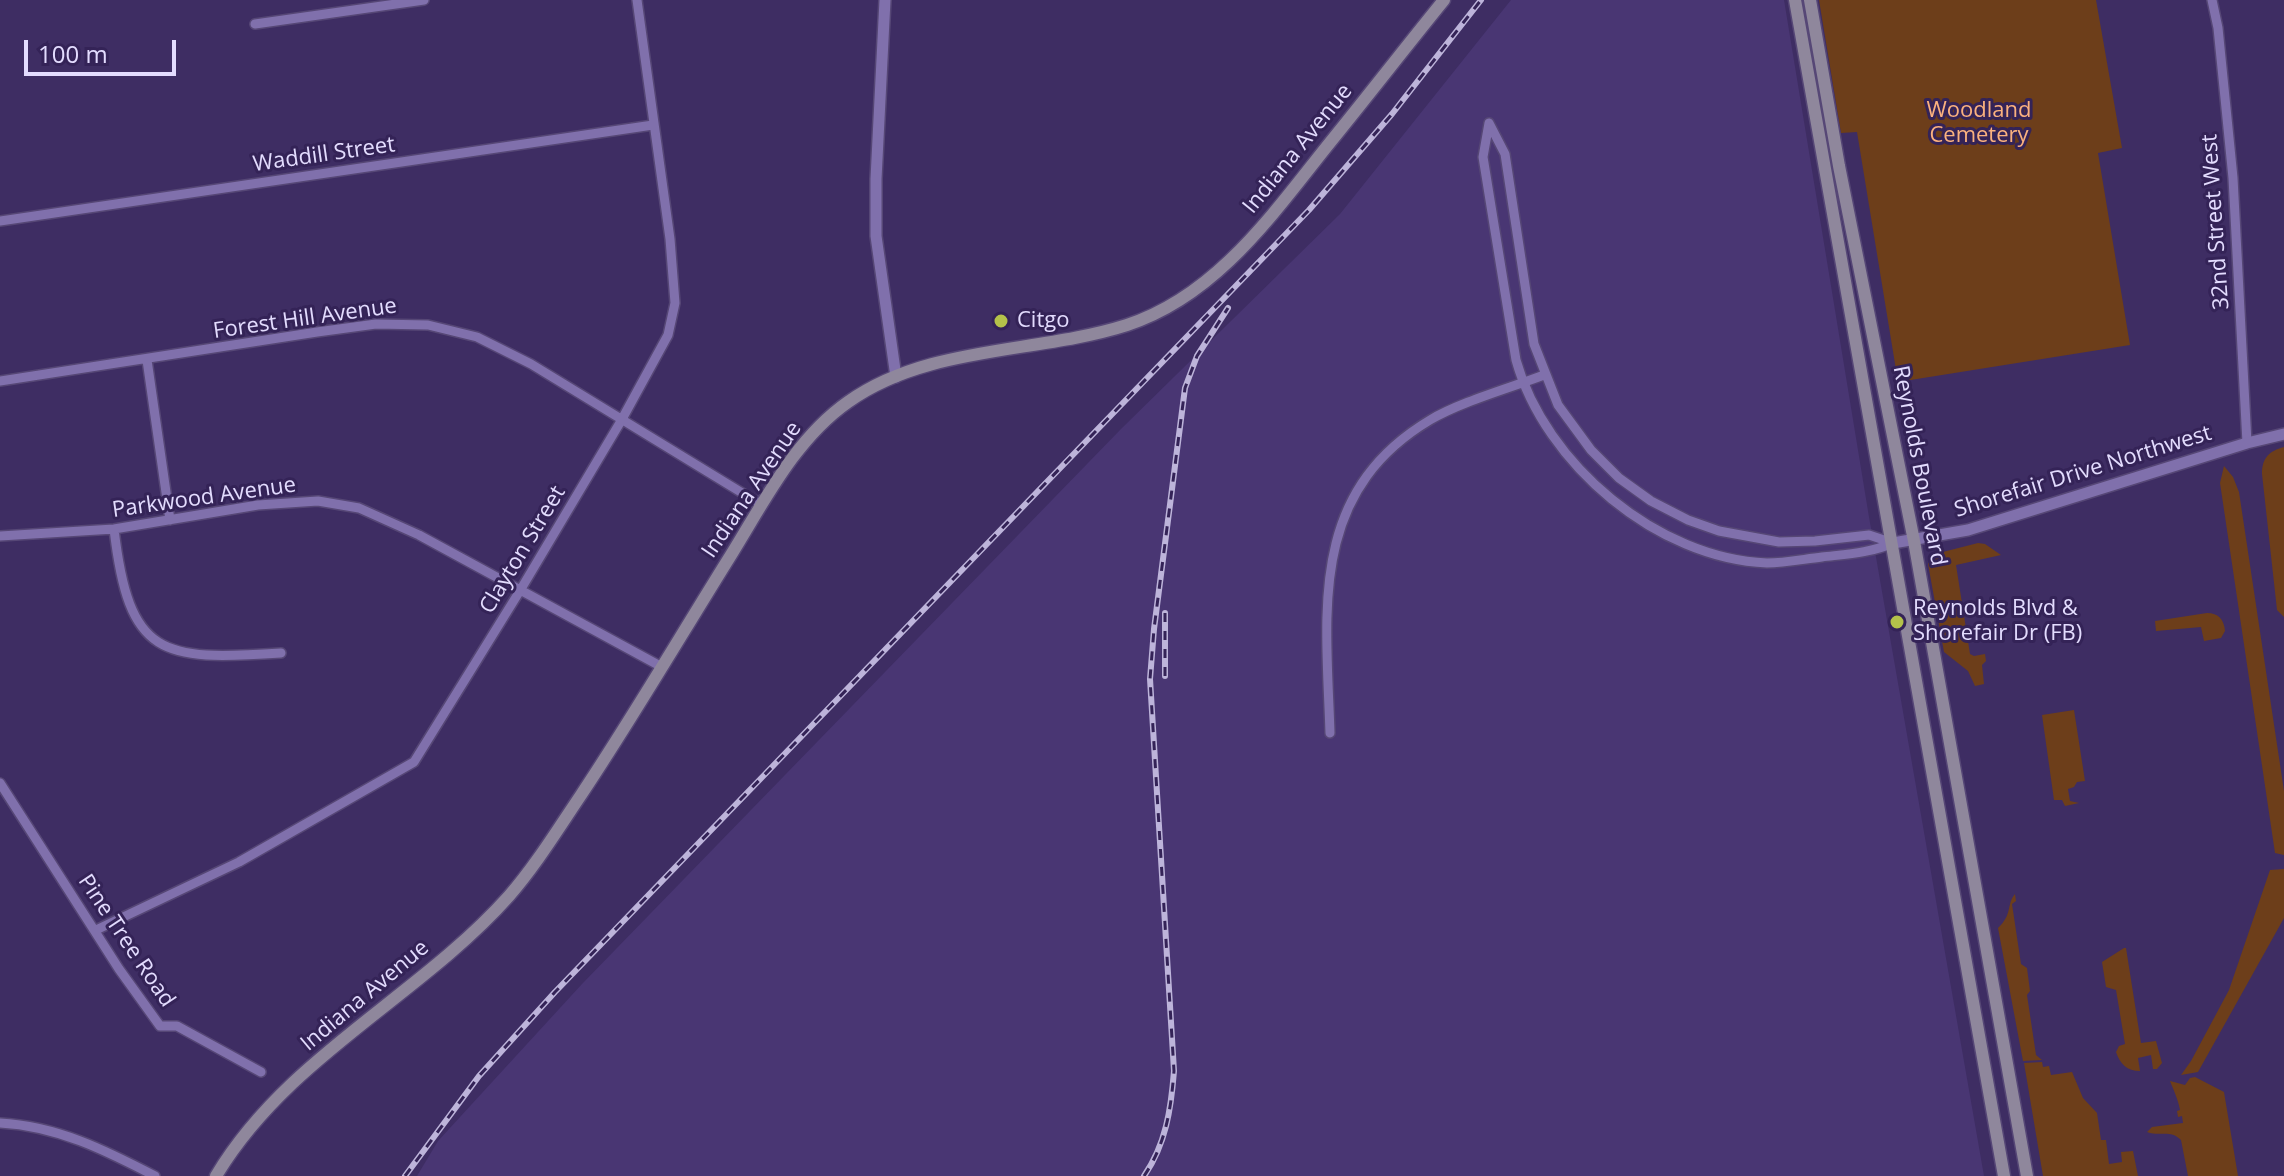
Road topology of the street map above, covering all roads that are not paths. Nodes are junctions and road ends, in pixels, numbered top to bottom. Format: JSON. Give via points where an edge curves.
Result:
{"nodes":[{"id":1,"x":424,"y":0,"type":"edge"},
{"id":2,"x":637,"y":0,"type":"edge"},
{"id":3,"x":885,"y":0,"type":"edge"},
{"id":4,"x":1438,"y":0,"type":"edge"},
{"id":5,"x":1444,"y":0,"type":"edge"},
{"id":6,"x":1795,"y":0,"type":"edge"},
{"id":7,"x":1810,"y":0,"type":"edge"},
{"id":8,"x":2212,"y":0,"type":"edge"},
{"id":9,"x":1426,"y":22,"type":"junction"},
{"id":10,"x":255,"y":24,"type":"dead end"},
{"id":11,"x":653,"y":125,"type":"junction"},
{"id":12,"x":0,"y":221,"type":"edge"},
{"id":13,"x":147,"y":360,"type":"junction"},
{"id":14,"x":1544,"y":375,"type":"junction"},
{"id":15,"x":896,"y":377,"type":"junction"},
{"id":16,"x":0,"y":381,"type":"edge"},
{"id":17,"x":1523,"y":383,"type":"junction"},
{"id":18,"x":621,"y":421,"type":"junction"},
{"id":19,"x":2284,"y":434,"type":"edge"},
{"id":20,"x":2247,"y":443,"type":"junction"},
{"id":21,"x":762,"y":505,"type":"junction"},
{"id":22,"x":170,"y":520,"type":"junction"},
{"id":23,"x":114,"y":529,"type":"junction"},
{"id":24,"x":0,"y":536,"type":"edge"},
{"id":25,"x":1914,"y":541,"type":"junction"},
{"id":26,"x":1893,"y":543,"type":"junction"},
{"id":27,"x":521,"y":589,"type":"junction"},
{"id":28,"x":281,"y":653,"type":"dead end"},
{"id":29,"x":662,"y":667,"type":"junction"},
{"id":30,"x":1330,"y":733,"type":"dead end"},
{"id":31,"x":0,"y":783,"type":"edge"},
{"id":32,"x":96,"y":930,"type":"junction"},
{"id":33,"x":261,"y":1072,"type":"dead end"},
{"id":34,"x":0,"y":1123,"type":"edge"},
{"id":35,"x":155,"y":1176,"type":"edge"},
{"id":36,"x":216,"y":1176,"type":"edge"},
{"id":37,"x":2004,"y":1176,"type":"edge"},
{"id":38,"x":2027,"y":1176,"type":"edge"}],
"edges":[{"from":1,"to":10,"type":"street"},
{"from":2,"to":11,"type":"street","name":"Clayton Street"},
{"from":3,"to":15,"type":"street","via":[[875,216]]},
{"from":4,"to":9,"type":"main road"},
{"from":5,"to":9,"type":"main road","name":"Indiana Avenue"},
{"from":6,"to":26,"type":"main road","name":"Reynolds Boulevard"},
{"from":7,"to":25,"type":"main road","name":"Reynolds Boulevard"},
{"from":8,"to":20,"type":"street","name":"32nd Street West","via":[[2233,178]]},
{"from":9,"to":15,"type":"main road","name":"Indiana Avenue","via":[[1263,226],[1224,268],[1178,301],[1131,324],[946,360]]},
{"from":11,"to":12,"type":"street","name":"Waddill Street"},
{"from":11,"to":18,"type":"street","name":"Clayton Street","via":[[675,303],[668,335]]},
{"from":13,"to":16,"type":"street","name":"Forest Hill Avenue"},
{"from":13,"to":18,"type":"street","name":"Forest Hill Avenue","via":[[376,324],[428,325],[499,347]]},
{"from":13,"to":22,"type":"street"},
{"from":14,"to":17,"type":"street"},
{"from":14,"to":17,"type":"street","name":"Shorefair Drive Northwest","via":[[1525,296],[1505,154],[1489,123],[1483,157]]},
{"from":14,"to":26,"type":"street","name":"Shorefair Drive Northwest","via":[[1565,417],[1591,450],[1641,494],[1688,520],[1779,542],[1869,535]]},
{"from":15,"to":21,"type":"main road","name":"Indiana Avenue","via":[[849,401],[808,436]]},
{"from":17,"to":26,"type":"street","name":"Shorefair Drive Northwest","via":[[1561,448],[1597,489],[1691,547],[1767,563],[1872,552]]},
{"from":17,"to":30,"type":"street","via":[[1433,418],[1409,434],[1378,462],[1354,498],[1338,530],[1328,579]]},
{"from":18,"to":21,"type":"street","name":"Forest Hill Avenue"},
{"from":18,"to":27,"type":"street","name":"Clayton Street"},
{"from":19,"to":20,"type":"street","name":"Shorefair Drive Northwest"},
{"from":20,"to":25,"type":"street","name":"Shorefair Drive Northwest","via":[[1968,530]]},
{"from":21,"to":29,"type":"main road","name":"Indiana Avenue"},
{"from":22,"to":23,"type":"street","name":"Parkwood Avenue"},
{"from":22,"to":27,"type":"street","name":"Parkwood Avenue","via":[[295,501],[341,504],[381,516]]},
{"from":23,"to":24,"type":"street","name":"Parkwood Avenue"},
{"from":23,"to":28,"type":"street","via":[[128,604],[139,624],[160,643],[195,655]]},
{"from":25,"to":26,"type":"street","name":"Shorefair Drive Northwest"},
{"from":25,"to":38,"type":"main road","name":"Reynolds Boulevard"},
{"from":26,"to":37,"type":"main road","name":"Reynolds Boulevard"},
{"from":27,"to":29,"type":"street","name":"Parkwood Avenue"},
{"from":27,"to":32,"type":"street","name":"Clayton Street","via":[[414,762],[239,862]]},
{"from":29,"to":36,"type":"main road","name":"Indiana Avenue","via":[[599,769],[509,896],[287,1088]]},
{"from":31,"to":32,"type":"street","name":"Pine Tree Road"},
{"from":32,"to":33,"type":"street","name":"Pine Tree Road","via":[[160,1026],[177,1026]]},
{"from":34,"to":35,"type":"street","via":[[64,1134]]}]}
